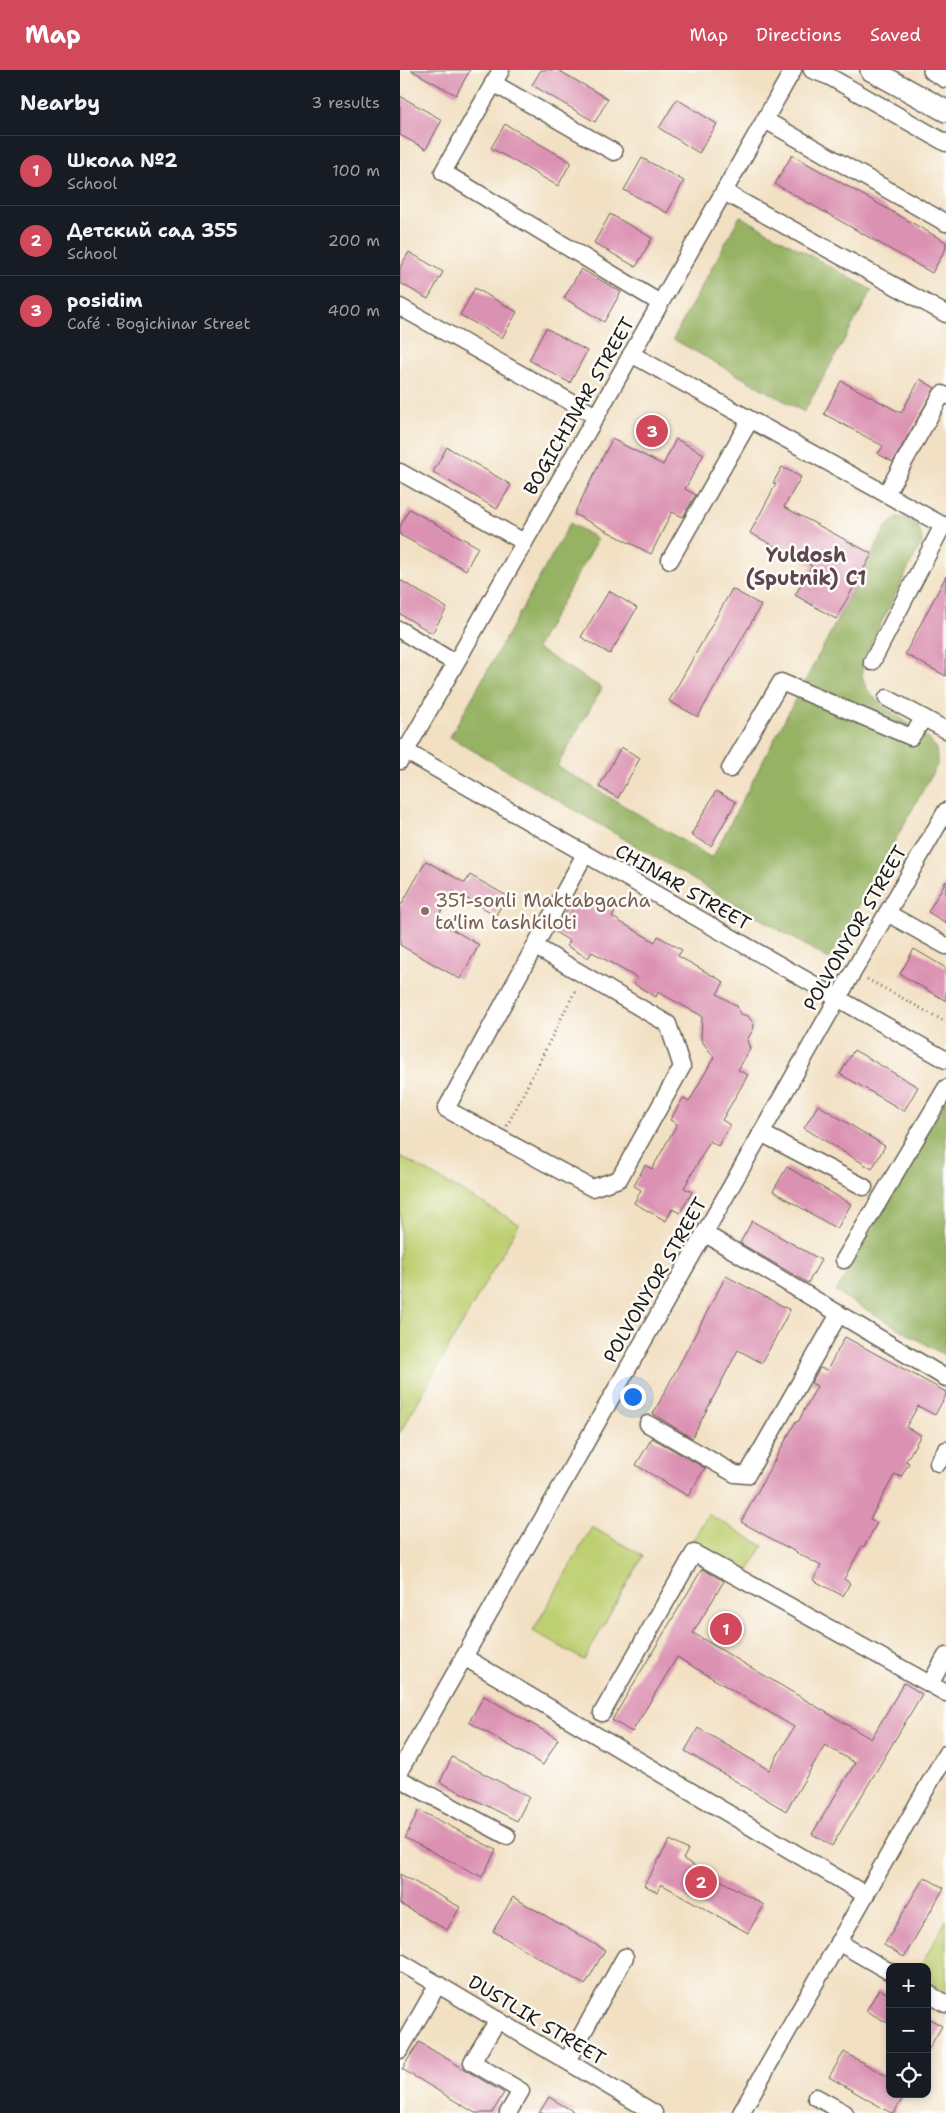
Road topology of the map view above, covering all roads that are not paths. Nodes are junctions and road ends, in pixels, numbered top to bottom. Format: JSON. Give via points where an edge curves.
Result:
{"nodes":[{"id":1,"x":793,"y":70,"type":"edge"},
{"id":2,"x":812,"y":70,"type":"edge"},
{"id":3,"x":871,"y":70,"type":"edge"},
{"id":4,"x":934,"y":70,"type":"edge"},
{"id":5,"x":946,"y":76,"type":"edge"},
{"id":6,"x":497,"y":77,"type":"edge"},
{"id":7,"x":946,"y":111,"type":"edge"},
{"id":8,"x":765,"y":120,"type":"junction"},
{"id":9,"x":946,"y":143,"type":"edge"},
{"id":10,"x":614,"y":152,"type":"dead end"},
{"id":11,"x":724,"y":192,"type":"junction"},
{"id":12,"x":946,"y":223,"type":"edge"},
{"id":13,"x":660,"y":304,"type":"junction"},
{"id":14,"x":400,"y":306,"type":"edge"},
{"id":15,"x":943,"y":307,"type":"edge"},
{"id":16,"x":631,"y":354,"type":"junction"},
{"id":17,"x":946,"y":396,"type":"edge"},
{"id":18,"x":596,"y":416,"type":"junction"},
{"id":19,"x":750,"y":420,"type":"junction"},
{"id":20,"x":400,"y":472,"type":"edge"},
{"id":21,"x":886,"y":494,"type":"junction"},
{"id":22,"x":945,"y":526,"type":"edge"},
{"id":23,"x":524,"y":542,"type":"junction"},
{"id":24,"x":670,"y":560,"type":"dead end"},
{"id":25,"x":400,"y":630,"type":"edge"},
{"id":26,"x":872,"y":662,"type":"dead end"},
{"id":27,"x":455,"y":663,"type":"junction"},
{"id":28,"x":887,"y":698,"type":"dead end"},
{"id":29,"x":924,"y":718,"type":"junction"},
{"id":30,"x":946,"y":730,"type":"edge"},
{"id":31,"x":402,"y":754,"type":"edge"},
{"id":32,"x":730,"y":769,"type":"dead end"},
{"id":33,"x":946,"y":811,"type":"edge"},
{"id":34,"x":586,"y":854,"type":"junction"},
{"id":35,"x":887,"y":913,"type":"junction"},
{"id":36,"x":946,"y":946,"type":"edge"},
{"id":37,"x":536,"y":947,"type":"junction"},
{"id":38,"x":838,"y":998,"type":"junction"},
{"id":39,"x":946,"y":1060,"type":"edge"},
{"id":40,"x":946,"y":1088,"type":"edge"},
{"id":41,"x":761,"y":1133,"type":"junction"},
{"id":42,"x":864,"y":1188,"type":"dead end"},
{"id":43,"x":704,"y":1233,"type":"junction"},
{"id":44,"x":844,"y":1260,"type":"dead end"},
{"id":45,"x":839,"y":1314,"type":"junction"},
{"id":46,"x":946,"y":1378,"type":"edge"},
{"id":47,"x":648,"y":1424,"type":"dead end"},
{"id":48,"x":946,"y":1656,"type":"edge"},
{"id":49,"x":464,"y":1657,"type":"junction"},
{"id":50,"x":930,"y":1684,"type":"junction"},
{"id":51,"x":946,"y":1693,"type":"edge"},
{"id":52,"x":602,"y":1713,"type":"dead end"},
{"id":53,"x":946,"y":1754,"type":"edge"},
{"id":54,"x":400,"y":1770,"type":"edge"},
{"id":55,"x":400,"y":1779,"type":"edge"},
{"id":56,"x":507,"y":1836,"type":"dead end"},
{"id":57,"x":866,"y":1895,"type":"junction"},
{"id":58,"x":838,"y":1942,"type":"junction"},
{"id":59,"x":624,"y":1957,"type":"dead end"},
{"id":60,"x":400,"y":1962,"type":"edge"},
{"id":61,"x":886,"y":1970,"type":"edge"},
{"id":62,"x":438,"y":1984,"type":"junction"},
{"id":63,"x":931,"y":1996,"type":"edge"},
{"id":64,"x":946,"y":2004,"type":"edge"},
{"id":65,"x":498,"y":2020,"type":"junction"},
{"id":66,"x":400,"y":2050,"type":"edge"},
{"id":67,"x":567,"y":2061,"type":"junction"},
{"id":68,"x":816,"y":2096,"type":"dead end"},
{"id":69,"x":508,"y":2113,"type":"edge"},
{"id":70,"x":652,"y":2113,"type":"edge"},
{"id":71,"x":741,"y":2113,"type":"edge"},
{"id":72,"x":844,"y":2113,"type":"edge"}],
"edges":[{"from":1,"to":8,"type":"street","name":"BOGICHINAR STREET"},
{"from":2,"to":9,"type":"street"},
{"from":3,"to":7,"type":"main road"},
{"from":4,"to":5,"type":"main road"},
{"from":6,"to":10,"type":"street"},
{"from":6,"to":13,"type":"street","via":[[443,172]]},
{"from":8,"to":11,"type":"street","name":"BOGICHINAR STREET"},
{"from":8,"to":12,"type":"street"},
{"from":11,"to":13,"type":"street","name":"BOGICHINAR STREET"},
{"from":11,"to":15,"type":"street"},
{"from":13,"to":16,"type":"street","name":"BOGICHINAR STREET"},
{"from":14,"to":18,"type":"street"},
{"from":16,"to":18,"type":"street","name":"BOGICHINAR STREET"},
{"from":16,"to":19,"type":"street"},
{"from":17,"to":21,"type":"street","via":[[942,394]]},
{"from":18,"to":23,"type":"street","name":"BOGICHINAR STREET"},
{"from":19,"to":21,"type":"street"},
{"from":19,"to":24,"type":"street"},
{"from":20,"to":23,"type":"street"},
{"from":21,"to":22,"type":"street"},
{"from":22,"to":26,"type":"street"},
{"from":23,"to":27,"type":"street","name":"BOGICHINAR STREET"},
{"from":25,"to":27,"type":"street"},
{"from":27,"to":31,"type":"street","name":"BOGICHINAR STREET"},
{"from":28,"to":29,"type":"street"},
{"from":29,"to":30,"type":"street"},
{"from":29,"to":32,"type":"street","via":[[911,737],[781,682]]},
{"from":31,"to":34,"type":"street","name":"CHINAR STREET"},
{"from":33,"to":35,"type":"street","name":"POLVONYOR STREET"},
{"from":34,"to":37,"type":"street"},
{"from":34,"to":38,"type":"street","name":"CHINAR STREET"},
{"from":35,"to":36,"type":"street"},
{"from":35,"to":38,"type":"street","name":"POLVONYOR STREET"},
{"from":37,"to":37,"type":"street","via":[[446,1109],[592,1188],[619,1179],[682,1067],[668,1024]]},
{"from":38,"to":39,"type":"street","name":"CHINAR STREET"},
{"from":38,"to":41,"type":"street","name":"POLVONYOR STREET"},
{"from":40,"to":44,"type":"street"},
{"from":41,"to":42,"type":"street"},
{"from":41,"to":43,"type":"street","name":"POLVONYOR STREET"},
{"from":43,"to":45,"type":"street"},
{"from":43,"to":49,"type":"street","name":"POLVONYOR STREET"},
{"from":45,"to":46,"type":"street"},
{"from":45,"to":47,"type":"street","via":[[747,1475],[735,1474]]},
{"from":48,"to":50,"type":"street"},
{"from":49,"to":54,"type":"street","name":"POLVONYOR STREET"},
{"from":49,"to":57,"type":"street"},
{"from":50,"to":51,"type":"street"},
{"from":50,"to":52,"type":"street","via":[[694,1553]]},
{"from":53,"to":57,"type":"street"},
{"from":55,"to":56,"type":"street"},
{"from":57,"to":58,"type":"street"},
{"from":58,"to":61,"type":"street"},
{"from":58,"to":71,"type":"street"},
{"from":59,"to":67,"type":"street"},
{"from":60,"to":62,"type":"street","name":"DUSTLIK STREET"},
{"from":62,"to":65,"type":"street","name":"DUSTLIK STREET"},
{"from":62,"to":66,"type":"street"},
{"from":63,"to":64,"type":"street"},
{"from":65,"to":67,"type":"street","name":"DUSTLIK STREET"},
{"from":65,"to":69,"type":"street","via":[[472,2062],[521,2091]]},
{"from":67,"to":70,"type":"street","name":"DUSTLIK STREET"},
{"from":68,"to":72,"type":"street"}]}
